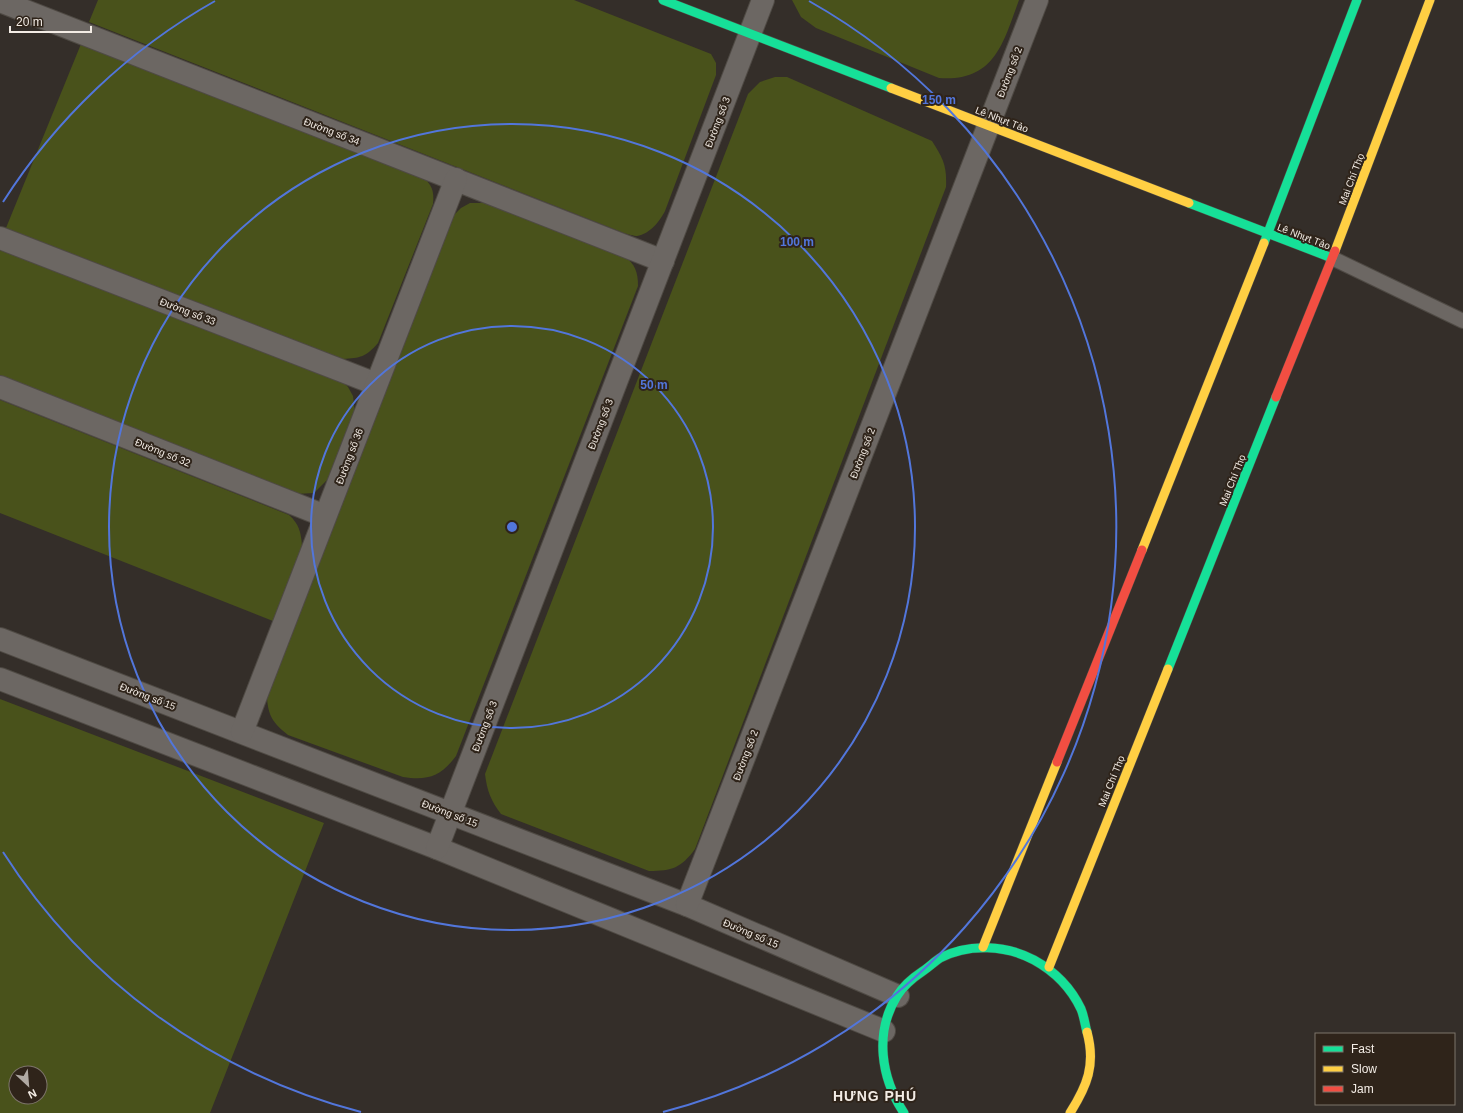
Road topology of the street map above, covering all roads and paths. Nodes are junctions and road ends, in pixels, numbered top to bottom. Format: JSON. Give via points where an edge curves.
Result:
{"nodes":[{"id":1,"x":663,"y":0,"type":"edge"},
{"id":2,"x":764,"y":0,"type":"edge"},
{"id":3,"x":1036,"y":0,"type":"edge"},
{"id":4,"x":1357,"y":0,"type":"edge"},
{"id":5,"x":1430,"y":0,"type":"edge"},
{"id":6,"x":0,"y":1,"type":"edge"},
{"id":7,"x":750,"y":34,"type":"junction"},
{"id":8,"x":988,"y":125,"type":"junction"},
{"id":9,"x":456,"y":179,"type":"junction"},
{"id":10,"x":1268,"y":234,"type":"junction"},
{"id":11,"x":0,"y":238,"type":"edge"},
{"id":12,"x":1332,"y":258,"type":"junction"},
{"id":13,"x":663,"y":261,"type":"junction"},
{"id":14,"x":1463,"y":320,"type":"edge"},
{"id":15,"x":376,"y":384,"type":"junction"},
{"id":16,"x":0,"y":387,"type":"edge"},
{"id":17,"x":326,"y":516,"type":"junction"},
{"id":18,"x":0,"y":639,"type":"edge"},
{"id":19,"x":0,"y":679,"type":"edge"},
{"id":20,"x":242,"y":732,"type":"junction"},
{"id":21,"x":450,"y":813,"type":"junction"},
{"id":22,"x":437,"y":848,"type":"junction"},
{"id":23,"x":687,"y":905,"type":"junction"},
{"id":24,"x":983,"y":947,"type":"junction"},
{"id":25,"x":1049,"y":967,"type":"junction"},
{"id":26,"x":898,"y":996,"type":"junction"},
{"id":27,"x":884,"y":1031,"type":"junction"},
{"id":28,"x":904,"y":1113,"type":"edge"},
{"id":29,"x":1070,"y":1113,"type":"edge"}],
"edges":[{"from":1,"to":7,"type":"street","name":"Lê Nhựt Tảo"},
{"from":2,"to":7,"type":"street","name":"Đường số 3"},
{"from":3,"to":8,"type":"street","name":"Đường số 2"},
{"from":4,"to":10,"type":"street"},
{"from":5,"to":12,"type":"street","name":"Mai Chí Thọ"},
{"from":6,"to":9,"type":"street","name":"Đường số 34"},
{"from":7,"to":8,"type":"street","name":"Lê Nhựt Tảo"},
{"from":7,"to":13,"type":"street","name":"Đường số 3"},
{"from":8,"to":10,"type":"street","name":"Lê Nhựt Tảo"},
{"from":8,"to":23,"type":"street","name":"Đường số 2"},
{"from":9,"to":13,"type":"street","name":"Đường số 34"},
{"from":9,"to":15,"type":"street","name":"Đường số 36"},
{"from":10,"to":12,"type":"street","name":"Lê Nhựt Tảo"},
{"from":10,"to":24,"type":"street"},
{"from":11,"to":15,"type":"street","name":"Đường số 33"},
{"from":12,"to":14,"type":"lane"},
{"from":12,"to":25,"type":"street","name":"Mai Chí Thọ"},
{"from":13,"to":21,"type":"street","name":"Đường số 3"},
{"from":15,"to":17,"type":"street","name":"Đường số 36"},
{"from":16,"to":17,"type":"street","name":"Đường số 32"},
{"from":17,"to":20,"type":"street","name":"Đường số 36"},
{"from":18,"to":20,"type":"street","name":"Đường số 15"},
{"from":19,"to":22,"type":"street"},
{"from":20,"to":21,"type":"street","name":"Đường số 15"},
{"from":21,"to":22,"type":"street","name":"Đường số 3"},
{"from":21,"to":23,"type":"street","name":"Đường số 15"},
{"from":22,"to":27,"type":"street"},
{"from":23,"to":26,"type":"street","name":"Đường số 15"},
{"from":24,"to":25,"type":"street","via":[[1017,951]]},
{"from":24,"to":26,"type":"street","via":[[953,953],[925,967]]},
{"from":25,"to":29,"type":"street","via":[[1073,991],[1087,1022],[1091,1057],[1084,1090]]},
{"from":26,"to":27,"type":"street"},
{"from":27,"to":28,"type":"street","via":[[883,1063],[892,1097]]}]}
